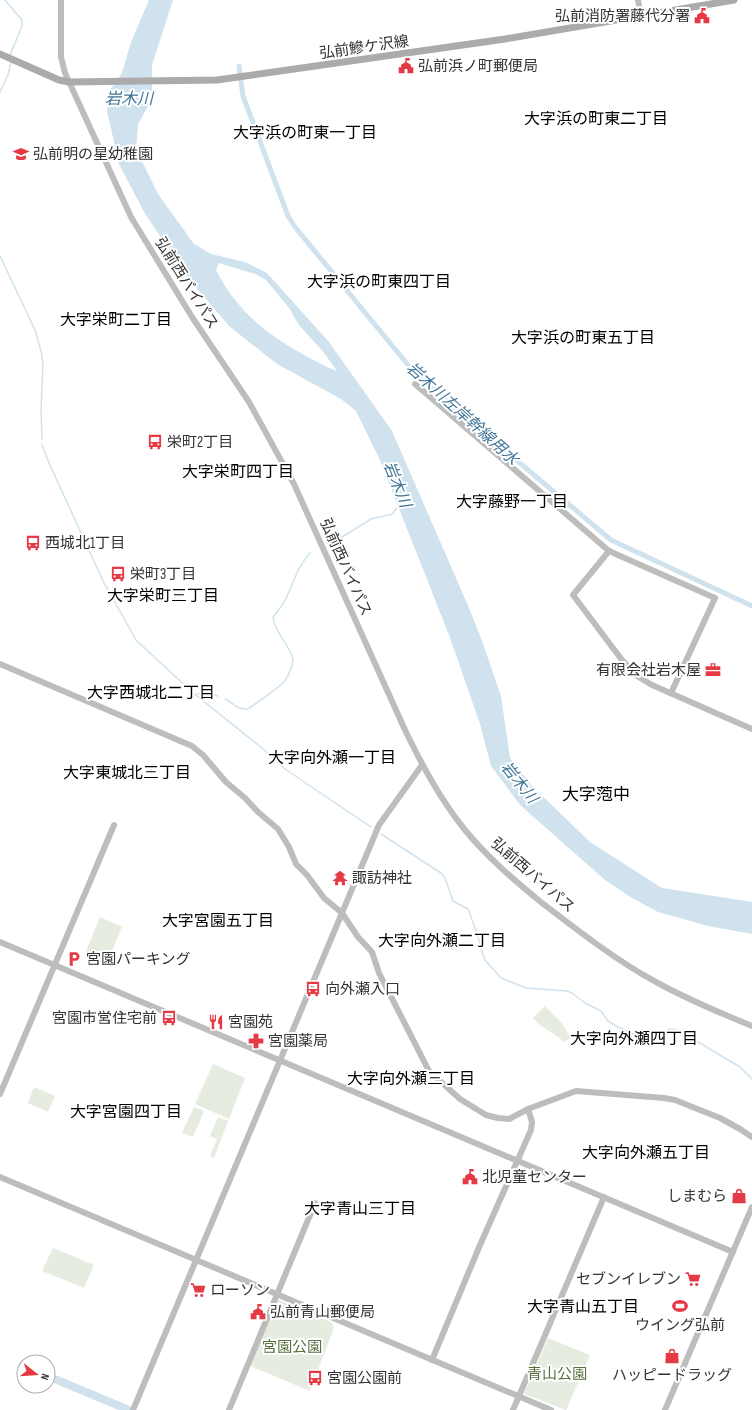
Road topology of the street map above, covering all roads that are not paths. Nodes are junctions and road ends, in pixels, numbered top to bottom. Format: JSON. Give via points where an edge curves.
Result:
{"nodes":[{"id":1,"x":61,"y":0,"type":"edge"},
{"id":2,"x":638,"y":0,"type":"edge"},
{"id":3,"x":734,"y":0,"type":"edge"},
{"id":4,"x":641,"y":16,"type":"junction"},
{"id":5,"x":0,"y":54,"type":"edge"},
{"id":6,"x":69,"y":82,"type":"junction"},
{"id":7,"x":415,"y":384,"type":"dead end"},
{"id":8,"x":609,"y":551,"type":"junction"},
{"id":9,"x":0,"y":664,"type":"edge"},
{"id":10,"x":672,"y":693,"type":"junction"},
{"id":11,"x":752,"y":729,"type":"edge"},
{"id":12,"x":422,"y":765,"type":"junction"},
{"id":13,"x":114,"y":825,"type":"dead end"},
{"id":14,"x":342,"y":913,"type":"junction"},
{"id":15,"x":0,"y":942,"type":"edge"},
{"id":16,"x":55,"y":965,"type":"junction"},
{"id":17,"x":752,"y":1026,"type":"edge"},
{"id":18,"x":280,"y":1061,"type":"junction"},
{"id":19,"x":0,"y":1094,"type":"edge"},
{"id":20,"x":528,"y":1109,"type":"junction"},
{"id":21,"x":752,"y":1137,"type":"edge"},
{"id":22,"x":517,"y":1161,"type":"junction"},
{"id":23,"x":0,"y":1177,"type":"edge"},
{"id":24,"x":604,"y":1197,"type":"junction"},
{"id":25,"x":315,"y":1203,"type":"dead end"},
{"id":26,"x":752,"y":1207,"type":"edge"},
{"id":27,"x":733,"y":1252,"type":"junction"},
{"id":28,"x":197,"y":1260,"type":"junction"},
{"id":29,"x":276,"y":1294,"type":"junction"},
{"id":30,"x":432,"y":1360,"type":"junction"},
{"id":31,"x":518,"y":1397,"type":"junction"},
{"id":32,"x":134,"y":1409,"type":"edge"},
{"id":33,"x":228,"y":1410,"type":"edge"},
{"id":34,"x":513,"y":1410,"type":"edge"},
{"id":35,"x":551,"y":1410,"type":"edge"},
{"id":36,"x":665,"y":1410,"type":"edge"}],
"edges":[{"from":1,"to":6,"type":"street","name":"弘前西バイパス","via":[[61,57]]},
{"from":2,"to":4,"type":"street"},
{"from":3,"to":4,"type":"main road","name":"弘前鰺ケ沢線"},
{"from":4,"to":6,"type":"main road","name":"弘前鰺ケ沢線","via":[[505,39],[208,81]]},
{"from":5,"to":6,"type":"main road","name":"弘前鰺ケ沢線"},
{"from":6,"to":12,"type":"street","name":"弘前西バイパス","via":[[131,217],[192,317],[249,402],[294,484]]},
{"from":7,"to":8,"type":"street"},
{"from":8,"to":10,"type":"street","via":[[573,594],[637,676]]},
{"from":8,"to":10,"type":"street","via":[[715,598]]},
{"from":9,"to":14,"type":"street","via":[[195,748],[226,782],[278,829],[296,864],[324,898]]},
{"from":10,"to":11,"type":"street"},
{"from":12,"to":14,"type":"street","via":[[378,825]]},
{"from":12,"to":17,"type":"street","name":"弘前西バイパス","via":[[451,811],[483,851],[558,915],[655,982]]},
{"from":13,"to":16,"type":"street"},
{"from":14,"to":18,"type":"street"},
{"from":14,"to":20,"type":"street","via":[[372,952],[379,973],[429,1071],[460,1099],[486,1115],[508,1119]]},
{"from":15,"to":16,"type":"street"},
{"from":16,"to":18,"type":"street"},
{"from":16,"to":19,"type":"street"},
{"from":18,"to":22,"type":"street"},
{"from":18,"to":28,"type":"street"},
{"from":20,"to":21,"type":"street","via":[[576,1091],[664,1098],[720,1118]]},
{"from":20,"to":22,"type":"street","via":[[531,1114],[531,1130]]},
{"from":22,"to":24,"type":"street"},
{"from":22,"to":30,"type":"street"},
{"from":23,"to":28,"type":"street"},
{"from":24,"to":27,"type":"street"},
{"from":24,"to":31,"type":"street"},
{"from":25,"to":29,"type":"street"},
{"from":26,"to":27,"type":"street"},
{"from":27,"to":36,"type":"street"},
{"from":28,"to":29,"type":"street"},
{"from":28,"to":32,"type":"street"},
{"from":29,"to":30,"type":"street"},
{"from":29,"to":33,"type":"street"},
{"from":30,"to":31,"type":"street"},
{"from":31,"to":34,"type":"street"},
{"from":31,"to":35,"type":"street"}]}
